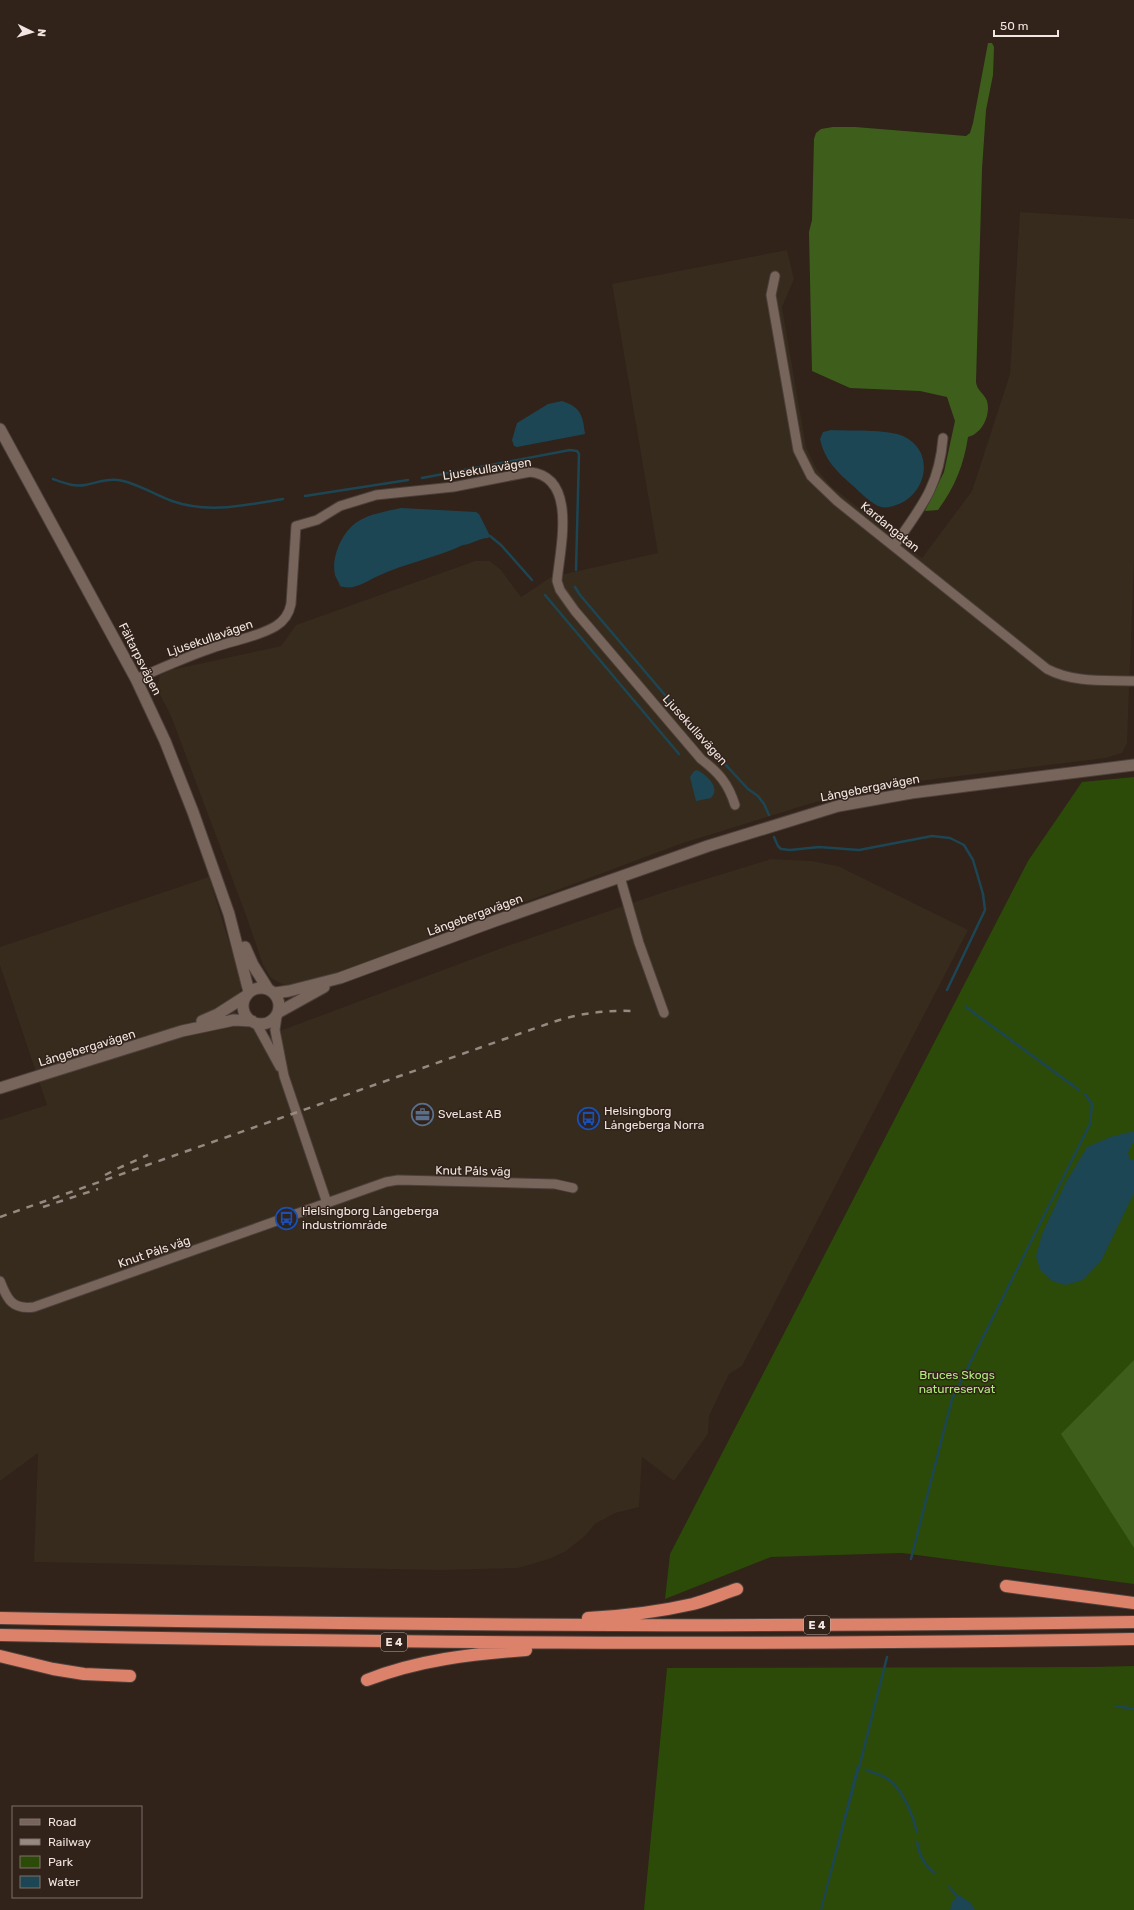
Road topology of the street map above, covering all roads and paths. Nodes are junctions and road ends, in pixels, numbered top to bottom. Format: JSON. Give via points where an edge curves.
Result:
{"nodes":[{"id":1,"x":775,"y":276,"type":"dead end"},
{"id":2,"x":0,"y":429,"type":"edge"},
{"id":3,"x":943,"y":438,"type":"dead end"},
{"id":4,"x":894,"y":546,"type":"junction"},
{"id":5,"x":136,"y":679,"type":"junction"},
{"id":6,"x":1134,"y":681,"type":"edge"},
{"id":7,"x":1134,"y":765,"type":"edge"},
{"id":8,"x":735,"y":805,"type":"dead end"},
{"id":9,"x":620,"y":877,"type":"junction"},
{"id":10,"x":229,"y":914,"type":"junction"},
{"id":11,"x":340,"y":978,"type":"junction"},
{"id":12,"x":272,"y":991,"type":"junction"},
{"id":13,"x":248,"y":994,"type":"junction"},
{"id":14,"x":664,"y":1013,"type":"dead end"},
{"id":15,"x":278,"y":1014,"type":"junction"},
{"id":16,"x":254,"y":1022,"type":"junction"},
{"id":17,"x":182,"y":1031,"type":"junction"},
{"id":18,"x":284,"y":1076,"type":"junction"},
{"id":19,"x":0,"y":1088,"type":"edge"},
{"id":20,"x":573,"y":1188,"type":"dead end"},
{"id":21,"x":328,"y":1203,"type":"junction"},
{"id":22,"x":0,"y":1281,"type":"edge"},
{"id":23,"x":1006,"y":1586,"type":"dead end"},
{"id":24,"x":737,"y":1589,"type":"dead end"},
{"id":25,"x":1134,"y":1603,"type":"edge"},
{"id":26,"x":0,"y":1618,"type":"edge"},
{"id":27,"x":1134,"y":1622,"type":"edge"},
{"id":28,"x":500,"y":1625,"type":"junction"},
{"id":29,"x":0,"y":1635,"type":"edge"},
{"id":30,"x":1134,"y":1639,"type":"edge"},
{"id":31,"x":599,"y":1643,"type":"junction"},
{"id":32,"x":0,"y":1656,"type":"edge"},
{"id":33,"x":130,"y":1676,"type":"dead end"},
{"id":34,"x":367,"y":1680,"type":"dead end"}],
"edges":[{"from":1,"to":4,"type":"street","name":"Kardangatan","via":[[771,295],[798,450],[803,462],[811,476],[823,488]]},
{"from":2,"to":5,"type":"street","name":"Fältarpsvägen"},
{"from":3,"to":4,"type":"street","via":[[938,474],[925,502]]},
{"from":4,"to":6,"type":"street","name":"Kardangatan","via":[[1047,669],[1076,679]]},
{"from":5,"to":8,"type":"street","name":"Ljusekullavägen","via":[[194,655],[266,631],[282,621],[288,614],[291,604],[296,526],[317,520],[340,506],[376,495],[453,487],[530,472],[539,473],[554,486],[562,502],[557,581],[560,590],[701,759],[716,771],[730,789]]},
{"from":5,"to":10,"type":"street","name":"Fältarpsvägen","via":[[179,773]]},
{"from":7,"to":9,"type":"street","name":"Långebergavägen","via":[[911,793],[844,805],[796,818]]},
{"from":9,"to":11,"type":"street","name":"Långebergavägen"},
{"from":9,"to":14,"type":"street","via":[[639,943]]},
{"from":10,"to":12,"type":"street","name":"Fältarpsvägen","via":[[253,965]]},
{"from":10,"to":13,"type":"street","name":"Fältarpsvägen"},
{"from":11,"to":12,"type":"street","name":"Långebergavägen","via":[[289,991]]},
{"from":11,"to":15,"type":"street","name":"Långebergavägen"},
{"from":12,"to":13,"type":"street","via":[[260,987]]},
{"from":12,"to":15,"type":"street","via":[[279,1000]]},
{"from":13,"to":16,"type":"street","via":[[244,1010]]},
{"from":13,"to":17,"type":"street","name":"Långebergavägen","via":[[218,1014]]},
{"from":15,"to":16,"type":"street","via":[[270,1022]]},
{"from":15,"to":18,"type":"street","via":[[275,1030]]},
{"from":16,"to":17,"type":"street","name":"Långebergavägen","via":[[234,1020]]},
{"from":16,"to":18,"type":"street"},
{"from":17,"to":19,"type":"street","name":"Långebergavägen"},
{"from":18,"to":21,"type":"street"},
{"from":20,"to":21,"type":"street","name":"Knut Påls väg","via":[[555,1184],[398,1180]]},
{"from":21,"to":22,"type":"street","name":"Knut Påls väg","via":[[34,1307],[20,1307],[10,1302]]},
{"from":23,"to":25,"type":"highway"},
{"from":24,"to":28,"type":"highway","via":[[694,1603],[632,1615]]},
{"from":26,"to":28,"type":"highway","number":"E 4"},
{"from":27,"to":28,"type":"highway","number":"E 4"},
{"from":29,"to":31,"type":"highway","number":"E 4"},
{"from":30,"to":31,"type":"highway","number":"E 4"},
{"from":31,"to":34,"type":"highway","via":[[456,1657],[411,1665]]},
{"from":32,"to":33,"type":"highway","via":[[84,1674]]}]}
